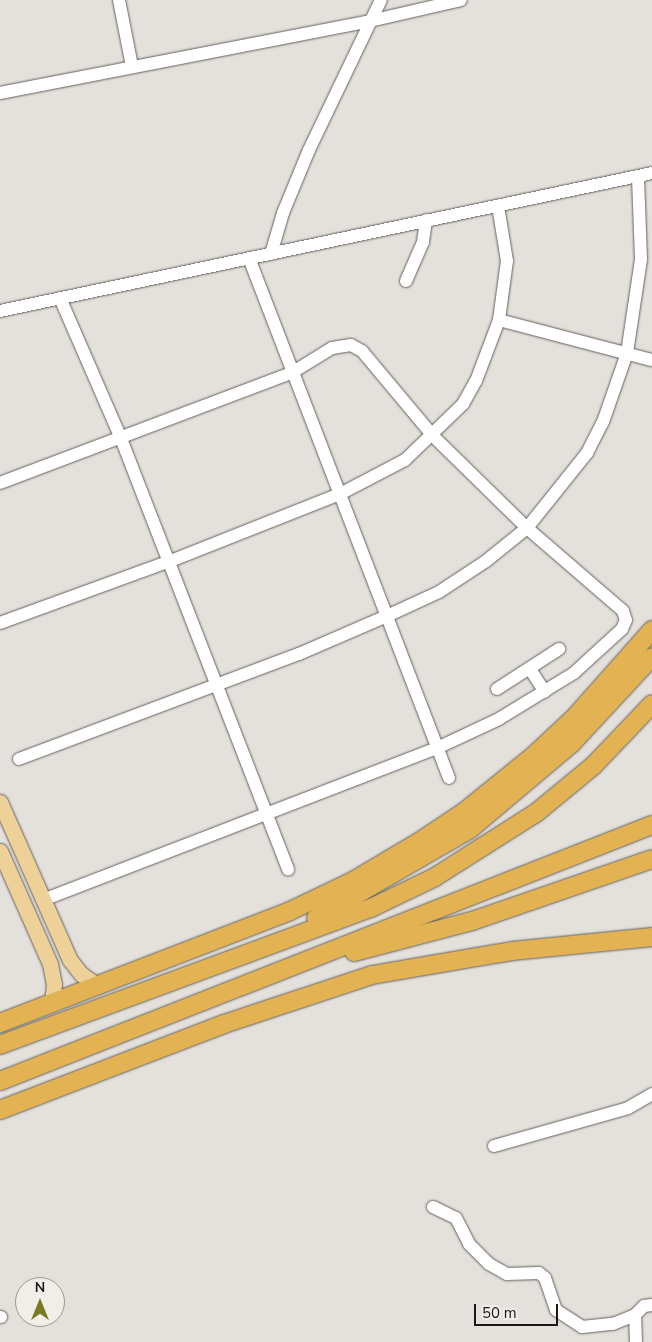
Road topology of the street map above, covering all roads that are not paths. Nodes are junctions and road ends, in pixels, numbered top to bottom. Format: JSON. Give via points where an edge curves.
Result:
{"nodes":[{"id":1,"x":119,"y":0,"type":"edge"},
{"id":2,"x":381,"y":0,"type":"edge"},
{"id":3,"x":461,"y":0,"type":"edge"},
{"id":4,"x":370,"y":21,"type":"junction"},
{"id":5,"x":132,"y":66,"type":"junction"},
{"id":6,"x":0,"y":93,"type":"edge"},
{"id":7,"x":652,"y":173,"type":"edge"},
{"id":8,"x":638,"y":176,"type":"junction"},
{"id":9,"x":498,"y":206,"type":"junction"},
{"id":10,"x":426,"y":220,"type":"junction"},
{"id":11,"x":271,"y":254,"type":"junction"},
{"id":12,"x":249,"y":258,"type":"junction"},
{"id":13,"x":406,"y":281,"type":"dead end"},
{"id":14,"x":60,"y":298,"type":"junction"},
{"id":15,"x":0,"y":311,"type":"edge"},
{"id":16,"x":499,"y":320,"type":"junction"},
{"id":17,"x":627,"y":353,"type":"junction"},
{"id":18,"x":652,"y":360,"type":"edge"},
{"id":19,"x":293,"y":372,"type":"junction"},
{"id":20,"x":120,"y":436,"type":"junction"},
{"id":21,"x":433,"y":436,"type":"junction"},
{"id":22,"x":0,"y":483,"type":"edge"},
{"id":23,"x":340,"y":494,"type":"junction"},
{"id":24,"x":527,"y":528,"type":"junction"},
{"id":25,"x":168,"y":562,"type":"junction"},
{"id":26,"x":387,"y":616,"type":"junction"},
{"id":27,"x":0,"y":623,"type":"edge"},
{"id":28,"x":652,"y":630,"type":"edge"},
{"id":29,"x":559,"y":649,"type":"dead end"},
{"id":30,"x":652,"y":657,"type":"edge"},
{"id":31,"x":530,"y":669,"type":"junction"},
{"id":32,"x":215,"y":685,"type":"junction"},
{"id":33,"x":497,"y":689,"type":"dead end"},
{"id":34,"x":545,"y":692,"type":"junction"},
{"id":35,"x":652,"y":704,"type":"edge"},
{"id":36,"x":437,"y":748,"type":"junction"},
{"id":37,"x":19,"y":759,"type":"dead end"},
{"id":38,"x":449,"y":778,"type":"dead end"},
{"id":39,"x":0,"y":802,"type":"edge"},
{"id":40,"x":266,"y":814,"type":"junction"},
{"id":41,"x":652,"y":825,"type":"edge"},
{"id":42,"x":1,"y":856,"type":"edge"},
{"id":43,"x":652,"y":859,"type":"edge"},
{"id":44,"x":288,"y":870,"type":"dead end"},
{"id":45,"x":43,"y":900,"type":"junction"},
{"id":46,"x":652,"y":937,"type":"edge"},
{"id":47,"x":267,"y":944,"type":"junction"},
{"id":48,"x":281,"y":971,"type":"junction"},
{"id":49,"x":98,"y":986,"type":"junction"},
{"id":50,"x":52,"y":1004,"type":"junction"},
{"id":51,"x":0,"y":1023,"type":"edge"},
{"id":52,"x":0,"y":1045,"type":"edge"},
{"id":53,"x":0,"y":1081,"type":"edge"},
{"id":54,"x":652,"y":1094,"type":"edge"},
{"id":55,"x":0,"y":1110,"type":"edge"},
{"id":56,"x":494,"y":1146,"type":"dead end"},
{"id":57,"x":433,"y":1208,"type":"dead end"},
{"id":58,"x":652,"y":1305,"type":"edge"},
{"id":59,"x":635,"y":1315,"type":"junction"},
{"id":60,"x":636,"y":1342,"type":"edge"}],
"edges":[{"from":1,"to":5,"type":"street"},
{"from":2,"to":4,"type":"street"},
{"from":3,"to":4,"type":"street"},
{"from":4,"to":5,"type":"street"},
{"from":4,"to":11,"type":"street","via":[[310,150],[283,214]]},
{"from":5,"to":6,"type":"street","via":[[64,83]]},
{"from":7,"to":8,"type":"street"},
{"from":8,"to":9,"type":"street"},
{"from":8,"to":17,"type":"street","via":[[641,259]]},
{"from":9,"to":10,"type":"street"},
{"from":9,"to":16,"type":"street","via":[[507,261]]},
{"from":10,"to":11,"type":"street"},
{"from":10,"to":13,"type":"street","via":[[423,242]]},
{"from":11,"to":12,"type":"street"},
{"from":12,"to":14,"type":"street"},
{"from":12,"to":19,"type":"street"},
{"from":14,"to":15,"type":"street"},
{"from":14,"to":20,"type":"street"},
{"from":16,"to":17,"type":"street"},
{"from":16,"to":21,"type":"street","via":[[476,381],[463,404]]},
{"from":17,"to":18,"type":"street"},
{"from":17,"to":24,"type":"street","via":[[603,422],[587,453]]},
{"from":19,"to":20,"type":"street"},
{"from":19,"to":21,"type":"street","via":[[332,348],[351,345],[362,351]]},
{"from":19,"to":23,"type":"street"},
{"from":20,"to":22,"type":"street"},
{"from":20,"to":25,"type":"street"},
{"from":21,"to":23,"type":"street","via":[[405,460]]},
{"from":21,"to":24,"type":"street"},
{"from":23,"to":25,"type":"street"},
{"from":23,"to":26,"type":"street"},
{"from":24,"to":26,"type":"street","via":[[486,561],[438,592]]},
{"from":24,"to":34,"type":"street","via":[[623,612],[626,620],[622,629],[574,673]]},
{"from":25,"to":27,"type":"street"},
{"from":25,"to":32,"type":"street"},
{"from":26,"to":32,"type":"street"},
{"from":26,"to":36,"type":"street"},
{"from":28,"to":49,"type":"highway","via":[[553,738],[464,812],[419,842],[353,881],[290,911]]},
{"from":29,"to":31,"type":"street"},
{"from":30,"to":47,"type":"highway","via":[[572,744],[470,829],[372,888]]},
{"from":31,"to":33,"type":"street"},
{"from":31,"to":34,"type":"street"},
{"from":32,"to":37,"type":"street"},
{"from":32,"to":40,"type":"street"},
{"from":34,"to":36,"type":"street","via":[[499,720]]},
{"from":35,"to":47,"type":"highway","via":[[594,765],[536,813],[487,846],[370,908]]},
{"from":36,"to":38,"type":"street"},
{"from":36,"to":40,"type":"street"},
{"from":39,"to":45,"type":"main road"},
{"from":40,"to":44,"type":"street"},
{"from":40,"to":45,"type":"street"},
{"from":41,"to":48,"type":"highway"},
{"from":42,"to":50,"type":"main road","via":[[50,964],[54,984]]},
{"from":43,"to":48,"type":"highway","via":[[472,921]]},
{"from":45,"to":49,"type":"main road","via":[[70,960],[81,974]]},
{"from":46,"to":55,"type":"highway","via":[[493,954],[372,975],[224,1024]]},
{"from":47,"to":52,"type":"highway"},
{"from":48,"to":53,"type":"highway"},
{"from":49,"to":50,"type":"highway"},
{"from":50,"to":51,"type":"highway"},
{"from":54,"to":56,"type":"street","via":[[628,1108]]},
{"from":57,"to":59,"type":"street","via":[[456,1218],[469,1244],[489,1264],[507,1274],[539,1273],[545,1278],[556,1310],[582,1327],[613,1324]]},
{"from":58,"to":59,"type":"street","via":[[644,1306]]},
{"from":59,"to":60,"type":"street"}]}
